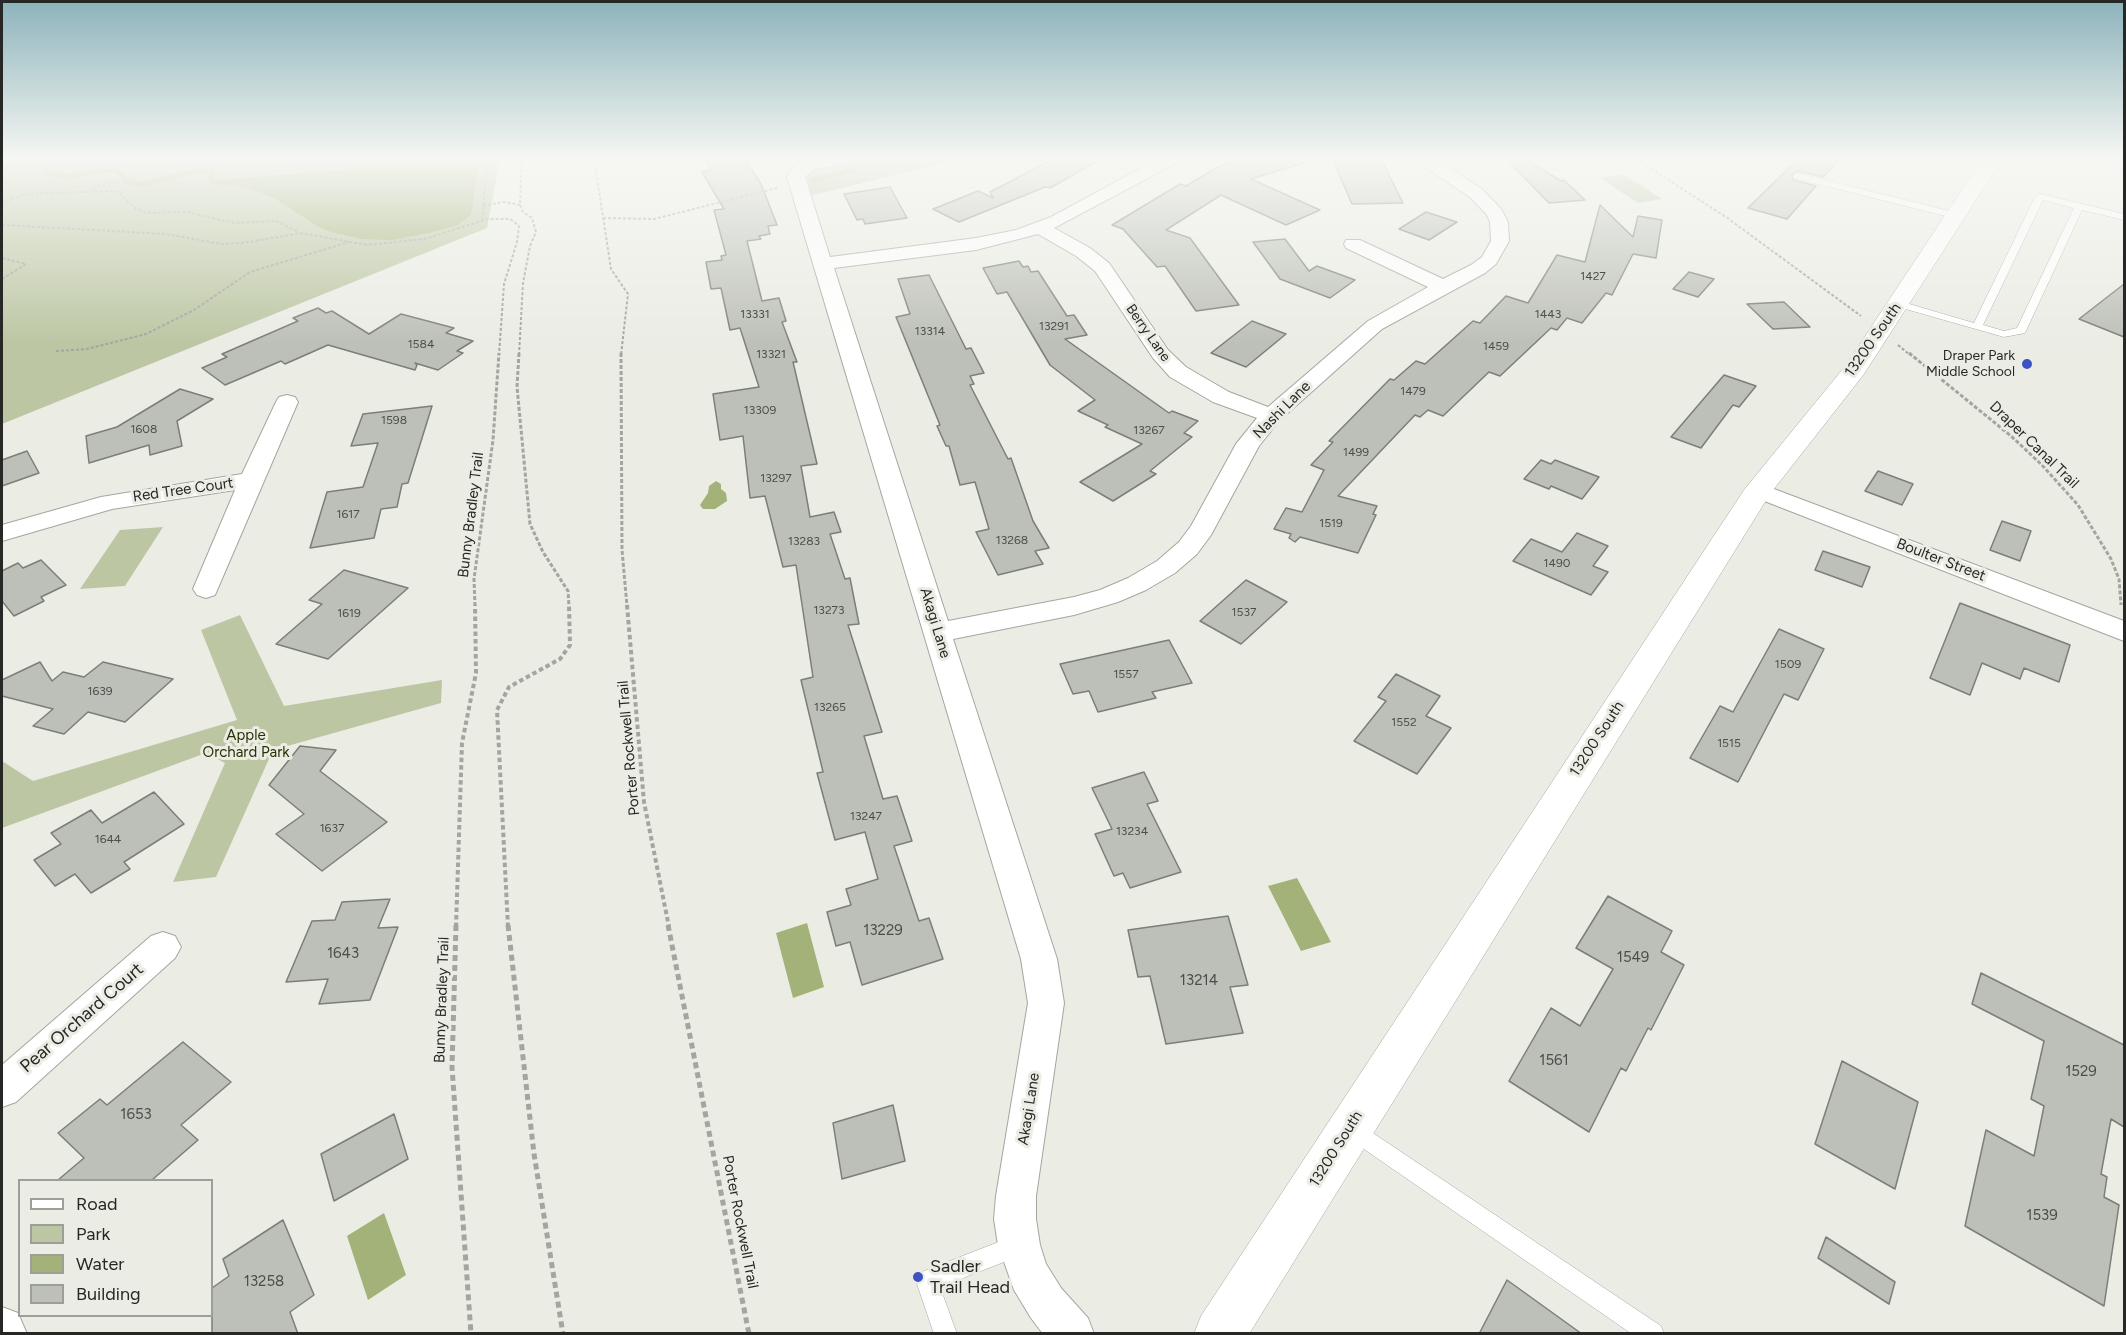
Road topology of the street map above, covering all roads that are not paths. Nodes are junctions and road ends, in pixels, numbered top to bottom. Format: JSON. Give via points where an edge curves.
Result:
{"nodes":[{"id":1,"x":810,"y":220,"type":"edge"},
{"id":2,"x":1055,"y":220,"type":"edge"},
{"id":3,"x":1498,"y":220,"type":"edge"},
{"id":4,"x":1951,"y":220,"type":"edge"},
{"id":5,"x":2029,"y":220,"type":"edge"},
{"id":6,"x":2072,"y":220,"type":"edge"},
{"id":7,"x":1041,"y":228,"type":"junction"},
{"id":8,"x":1353,"y":244,"type":"dead end"},
{"id":9,"x":824,"y":264,"type":"junction"},
{"id":10,"x":1444,"y":287,"type":"junction"},
{"id":11,"x":1899,"y":304,"type":"junction"},
{"id":12,"x":1977,"y":327,"type":"junction"},
{"id":13,"x":287,"y":402,"type":"dead end"},
{"id":14,"x":1271,"y":416,"type":"junction"},
{"id":15,"x":251,"y":480,"type":"junction"},
{"id":16,"x":1758,"y":490,"type":"junction"},
{"id":17,"x":2,"y":533,"type":"edge"},
{"id":18,"x":206,"y":589,"type":"dead end"},
{"id":19,"x":2120,"y":629,"type":"edge"},
{"id":20,"x":938,"y":632,"type":"junction"},
{"id":21,"x":163,"y":947,"type":"dead end"},
{"id":22,"x":2,"y":1089,"type":"edge"},
{"id":23,"x":1350,"y":1127,"type":"junction"},
{"id":24,"x":1019,"y":1245,"type":"junction"},
{"id":25,"x":2,"y":1329,"type":"edge"},
{"id":26,"x":5,"y":1334,"type":"edge"},
{"id":27,"x":946,"y":1334,"type":"edge"},
{"id":28,"x":1072,"y":1334,"type":"edge"},
{"id":29,"x":1219,"y":1334,"type":"edge"},
{"id":30,"x":1653,"y":1334,"type":"edge"}],
"edges":[{"from":1,"to":9,"type":"street","name":"Akagi Lane"},
{"from":2,"to":7,"type":"street"},
{"from":3,"to":10,"type":"street","name":"Nashi Lane","via":[[1500,241],[1490,260]]},
{"from":4,"to":11,"type":"street","name":"13200 South"},
{"from":5,"to":12,"type":"lane"},
{"from":6,"to":12,"type":"lane","via":[[2021,331],[2004,334]]},
{"from":7,"to":9,"type":"street","via":[[976,244]]},
{"from":7,"to":14,"type":"street","name":"Berry Lane","via":[[1102,267],[1160,354],[1178,372],[1221,397]]},
{"from":8,"to":10,"type":"street"},
{"from":9,"to":20,"type":"street","name":"Akagi Lane"},
{"from":10,"to":14,"type":"street","name":"Nashi Lane","via":[[1375,325]]},
{"from":11,"to":12,"type":"lane"},
{"from":11,"to":16,"type":"street","name":"13200 South","via":[[1855,369]]},
{"from":13,"to":15,"type":"street"},
{"from":14,"to":20,"type":"street","name":"Nashi Lane","via":[[1248,444],[1202,529],[1166,567],[1128,588],[1074,606]]},
{"from":15,"to":17,"type":"street","name":"Red Tree Court","via":[[110,502]]},
{"from":15,"to":18,"type":"street","name":"Red Tree Court"},
{"from":16,"to":19,"type":"street","name":"Boulter Street"},
{"from":16,"to":23,"type":"street","name":"13200 South"},
{"from":20,"to":24,"type":"street","name":"Akagi Lane","via":[[1044,981],[1046,1003],[1016,1196]]},
{"from":21,"to":22,"type":"street","name":"Pear Orchard Court"},
{"from":23,"to":29,"type":"street","name":"13200 South"},
{"from":23,"to":30,"type":"lane"},
{"from":24,"to":27,"type":"lane","via":[[927,1281]]},
{"from":24,"to":28,"type":"street","name":"Akagi Lane","via":[[1046,1303]]},
{"from":25,"to":26,"type":"street"}]}
